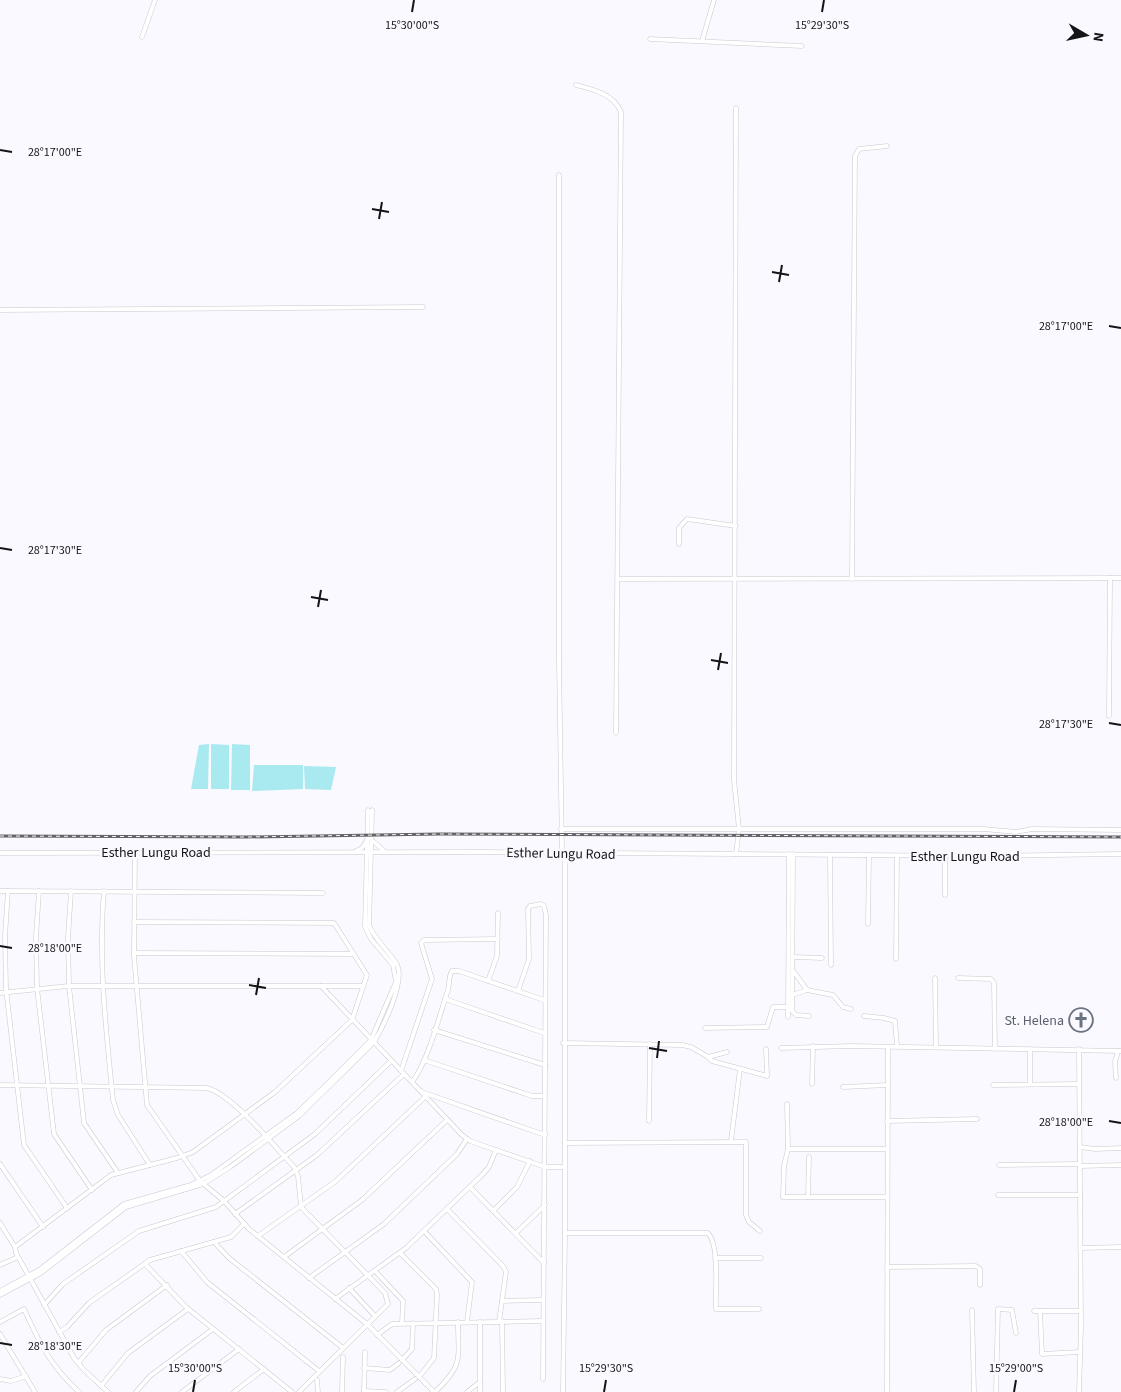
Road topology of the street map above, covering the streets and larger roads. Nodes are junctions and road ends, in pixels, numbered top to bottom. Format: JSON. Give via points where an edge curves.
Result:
{"nodes":[{"id":1,"x":155,"y":0,"type":"edge"},
{"id":2,"x":714,"y":0,"type":"edge"},
{"id":3,"x":142,"y":37,"type":"dead end"},
{"id":4,"x":650,"y":39,"type":"dead end"},
{"id":5,"x":702,"y":41,"type":"junction"},
{"id":6,"x":802,"y":46,"type":"dead end"},
{"id":7,"x":576,"y":85,"type":"dead end"},
{"id":8,"x":736,"y":108,"type":"dead end"},
{"id":9,"x":887,"y":146,"type":"dead end"},
{"id":10,"x":560,"y":175,"type":"dead end"},
{"id":11,"x":423,"y":307,"type":"dead end"},
{"id":12,"x":0,"y":310,"type":"edge"},
{"id":13,"x":736,"y":526,"type":"junction"},
{"id":14,"x":679,"y":544,"type":"dead end"},
{"id":15,"x":735,"y":578,"type":"junction"},
{"id":16,"x":1110,"y":578,"type":"junction"},
{"id":17,"x":1121,"y":578,"type":"edge"},
{"id":18,"x":619,"y":579,"type":"junction"},
{"id":19,"x":852,"y":579,"type":"junction"},
{"id":20,"x":1109,"y":716,"type":"dead end"},
{"id":21,"x":616,"y":733,"type":"dead end"},
{"id":22,"x":370,"y":810,"type":"dead end"},
{"id":23,"x":739,"y":829,"type":"junction"},
{"id":24,"x":560,"y":830,"type":"junction"},
{"id":25,"x":1121,"y":830,"type":"edge"},
{"id":26,"x":370,"y":838,"type":"junction"},
{"id":27,"x":0,"y":852,"type":"edge"},
{"id":28,"x":134,"y":852,"type":"junction"},
{"id":29,"x":354,"y":852,"type":"junction"},
{"id":30,"x":370,"y":852,"type":"junction"},
{"id":31,"x":386,"y":852,"type":"junction"},
{"id":32,"x":563,"y":853,"type":"junction"},
{"id":33,"x":736,"y":854,"type":"junction"},
{"id":34,"x":791,"y":854,"type":"junction"},
{"id":35,"x":1121,"y":854,"type":"edge"},
{"id":36,"x":830,"y":855,"type":"junction"},
{"id":37,"x":869,"y":855,"type":"junction"},
{"id":38,"x":897,"y":856,"type":"junction"},
{"id":39,"x":945,"y":856,"type":"junction"},
{"id":40,"x":0,"y":891,"type":"edge"},
{"id":41,"x":8,"y":891,"type":"junction"},
{"id":42,"x":39,"y":891,"type":"junction"},
{"id":43,"x":71,"y":891,"type":"junction"},
{"id":44,"x":104,"y":891,"type":"junction"},
{"id":45,"x":135,"y":891,"type":"junction"},
{"id":46,"x":324,"y":893,"type":"dead end"},
{"id":47,"x":945,"y":895,"type":"dead end"},
{"id":48,"x":498,"y":913,"type":"dead end"},
{"id":49,"x":134,"y":922,"type":"junction"},
{"id":50,"x":868,"y":924,"type":"dead end"},
{"id":51,"x":498,"y":939,"type":"junction"},
{"id":52,"x":134,"y":953,"type":"junction"},
{"id":53,"x":353,"y":954,"type":"junction"},
{"id":54,"x":794,"y":957,"type":"junction"},
{"id":55,"x":822,"y":958,"type":"dead end"},
{"id":56,"x":896,"y":959,"type":"dead end"},
{"id":57,"x":831,"y":965,"type":"dead end"},
{"id":58,"x":794,"y":972,"type":"junction"},
{"id":59,"x":934,"y":978,"type":"dead end"},
{"id":60,"x":958,"y":978,"type":"dead end"},
{"id":61,"x":488,"y":981,"type":"junction"},
{"id":62,"x":69,"y":986,"type":"junction"},
{"id":63,"x":101,"y":986,"type":"junction"},
{"id":64,"x":135,"y":986,"type":"junction"},
{"id":65,"x":320,"y":986,"type":"junction"},
{"id":66,"x":364,"y":986,"type":"junction"},
{"id":67,"x":37,"y":989,"type":"junction"},
{"id":68,"x":807,"y":990,"type":"junction"},
{"id":69,"x":518,"y":991,"type":"junction"},
{"id":70,"x":6,"y":992,"type":"junction"},
{"id":71,"x":0,"y":993,"type":"edge"},
{"id":72,"x":792,"y":995,"type":"junction"},
{"id":73,"x":445,"y":999,"type":"junction"},
{"id":74,"x":544,"y":1000,"type":"junction"},
{"id":75,"x":789,"y":1007,"type":"junction"},
{"id":76,"x":851,"y":1009,"type":"dead end"},
{"id":77,"x":809,"y":1016,"type":"dead end"},
{"id":78,"x":864,"y":1016,"type":"dead end"},
{"id":79,"x":788,"y":1017,"type":"dead end"},
{"id":80,"x":352,"y":1020,"type":"junction"},
{"id":81,"x":705,"y":1028,"type":"dead end"},
{"id":82,"x":434,"y":1030,"type":"junction"},
{"id":83,"x":544,"y":1034,"type":"junction"},
{"id":84,"x":373,"y":1041,"type":"junction"},
{"id":85,"x":563,"y":1044,"type":"junction"},
{"id":86,"x":650,"y":1044,"type":"junction"},
{"id":87,"x":813,"y":1046,"type":"junction"},
{"id":88,"x":897,"y":1046,"type":"junction"},
{"id":89,"x":888,"y":1047,"type":"junction"},
{"id":90,"x":936,"y":1047,"type":"junction"},
{"id":91,"x":781,"y":1048,"type":"dead end"},
{"id":92,"x":766,"y":1049,"type":"dead end"},
{"id":93,"x":995,"y":1049,"type":"junction"},
{"id":94,"x":1030,"y":1049,"type":"junction"},
{"id":95,"x":1079,"y":1049,"type":"junction"},
{"id":96,"x":1119,"y":1051,"type":"edge"},
{"id":97,"x":727,"y":1052,"type":"dead end"},
{"id":98,"x":708,"y":1056,"type":"junction"},
{"id":99,"x":424,"y":1060,"type":"junction"},
{"id":100,"x":391,"y":1061,"type":"junction"},
{"id":101,"x":544,"y":1065,"type":"junction"},
{"id":102,"x":740,"y":1069,"type":"junction"},
{"id":103,"x":402,"y":1073,"type":"junction"},
{"id":104,"x":1116,"y":1078,"type":"dead end"},
{"id":105,"x":412,"y":1082,"type":"junction"},
{"id":106,"x":812,"y":1084,"type":"dead end"},
{"id":107,"x":1030,"y":1084,"type":"junction"},
{"id":108,"x":1079,"y":1084,"type":"junction"},
{"id":109,"x":0,"y":1085,"type":"edge"},
{"id":110,"x":16,"y":1085,"type":"junction"},
{"id":111,"x":888,"y":1085,"type":"junction"},
{"id":112,"x":993,"y":1085,"type":"dead end"},
{"id":113,"x":48,"y":1086,"type":"junction"},
{"id":114,"x":112,"y":1087,"type":"junction"},
{"id":115,"x":145,"y":1087,"type":"junction"},
{"id":116,"x":80,"y":1088,"type":"junction"},
{"id":117,"x":843,"y":1088,"type":"dead end"},
{"id":118,"x":420,"y":1091,"type":"junction"},
{"id":119,"x":544,"y":1096,"type":"junction"},
{"id":120,"x":425,"y":1097,"type":"junction"},
{"id":121,"x":787,"y":1104,"type":"dead end"},
{"id":122,"x":244,"y":1115,"type":"junction"},
{"id":123,"x":977,"y":1119,"type":"dead end"},
{"id":124,"x":447,"y":1120,"type":"junction"},
{"id":125,"x":649,"y":1121,"type":"dead end"},
{"id":126,"x":887,"y":1121,"type":"junction"},
{"id":127,"x":544,"y":1135,"type":"junction"},
{"id":128,"x":266,"y":1138,"type":"junction"},
{"id":129,"x":468,"y":1139,"type":"junction"},
{"id":130,"x":731,"y":1141,"type":"junction"},
{"id":131,"x":565,"y":1143,"type":"junction"},
{"id":132,"x":1080,"y":1146,"type":"junction"},
{"id":133,"x":788,"y":1148,"type":"junction"},
{"id":134,"x":1121,"y":1148,"type":"edge"},
{"id":135,"x":887,"y":1149,"type":"junction"},
{"id":136,"x":496,"y":1150,"type":"junction"},
{"id":137,"x":183,"y":1156,"type":"junction"},
{"id":138,"x":285,"y":1157,"type":"junction"},
{"id":139,"x":810,"y":1157,"type":"dead end"},
{"id":140,"x":530,"y":1161,"type":"junction"},
{"id":141,"x":0,"y":1164,"type":"edge"},
{"id":142,"x":150,"y":1165,"type":"junction"},
{"id":143,"x":999,"y":1165,"type":"dead end"},
{"id":144,"x":1080,"y":1165,"type":"junction"},
{"id":145,"x":1121,"y":1165,"type":"edge"},
{"id":146,"x":545,"y":1167,"type":"junction"},
{"id":147,"x":564,"y":1167,"type":"junction"},
{"id":148,"x":296,"y":1171,"type":"junction"},
{"id":149,"x":118,"y":1173,"type":"junction"},
{"id":150,"x":201,"y":1183,"type":"junction"},
{"id":151,"x":470,"y":1187,"type":"junction"},
{"id":152,"x":92,"y":1190,"type":"junction"},
{"id":153,"x":998,"y":1195,"type":"dead end"},
{"id":154,"x":1080,"y":1195,"type":"junction"},
{"id":155,"x":808,"y":1197,"type":"junction"},
{"id":156,"x":887,"y":1197,"type":"junction"},
{"id":157,"x":224,"y":1201,"type":"junction"},
{"id":158,"x":300,"y":1205,"type":"junction"},
{"id":159,"x":545,"y":1205,"type":"junction"},
{"id":160,"x":67,"y":1208,"type":"junction"},
{"id":161,"x":447,"y":1209,"type":"junction"},
{"id":162,"x":493,"y":1211,"type":"junction"},
{"id":163,"x":235,"y":1214,"type":"junction"},
{"id":164,"x":0,"y":1223,"type":"edge"},
{"id":165,"x":244,"y":1224,"type":"junction"},
{"id":166,"x":43,"y":1227,"type":"junction"},
{"id":167,"x":322,"y":1229,"type":"junction"},
{"id":168,"x":424,"y":1231,"type":"junction"},
{"id":169,"x":760,"y":1231,"type":"dead end"},
{"id":170,"x":516,"y":1233,"type":"junction"},
{"id":171,"x":565,"y":1233,"type":"junction"},
{"id":172,"x":258,"y":1236,"type":"junction"},
{"id":173,"x":214,"y":1242,"type":"junction"},
{"id":174,"x":15,"y":1247,"type":"junction"},
{"id":175,"x":1121,"y":1247,"type":"edge"},
{"id":176,"x":1080,"y":1248,"type":"junction"},
{"id":177,"x":181,"y":1251,"type":"junction"},
{"id":178,"x":346,"y":1253,"type":"junction"},
{"id":179,"x":400,"y":1253,"type":"junction"},
{"id":180,"x":18,"y":1257,"type":"junction"},
{"id":181,"x":284,"y":1257,"type":"junction"},
{"id":182,"x":715,"y":1258,"type":"junction"},
{"id":183,"x":761,"y":1258,"type":"dead end"},
{"id":184,"x":544,"y":1263,"type":"junction"},
{"id":185,"x":146,"y":1264,"type":"junction"},
{"id":186,"x":0,"y":1265,"type":"edge"},
{"id":187,"x":887,"y":1267,"type":"junction"},
{"id":188,"x":375,"y":1271,"type":"junction"},
{"id":189,"x":367,"y":1275,"type":"junction"},
{"id":190,"x":30,"y":1278,"type":"junction"},
{"id":191,"x":309,"y":1278,"type":"junction"},
{"id":192,"x":980,"y":1285,"type":"dead end"},
{"id":193,"x":166,"y":1286,"type":"junction"},
{"id":194,"x":349,"y":1288,"type":"junction"},
{"id":195,"x":0,"y":1291,"type":"edge"},
{"id":196,"x":0,"y":1295,"type":"edge"},
{"id":197,"x":335,"y":1299,"type":"junction"},
{"id":198,"x":543,"y":1300,"type":"junction"},
{"id":199,"x":502,"y":1301,"type":"junction"},
{"id":200,"x":44,"y":1305,"type":"junction"},
{"id":201,"x":188,"y":1309,"type":"junction"},
{"id":202,"x":759,"y":1309,"type":"dead end"},
{"id":203,"x":972,"y":1310,"type":"dead end"},
{"id":204,"x":1034,"y":1311,"type":"dead end"},
{"id":205,"x":1040,"y":1311,"type":"junction"},
{"id":206,"x":1080,"y":1311,"type":"junction"},
{"id":207,"x":375,"y":1316,"type":"junction"},
{"id":208,"x":542,"y":1321,"type":"junction"},
{"id":209,"x":0,"y":1322,"type":"edge"},
{"id":210,"x":458,"y":1322,"type":"junction"},
{"id":211,"x":467,"y":1322,"type":"junction"},
{"id":212,"x":480,"y":1322,"type":"junction"},
{"id":213,"x":501,"y":1322,"type":"junction"},
{"id":214,"x":402,"y":1323,"type":"junction"},
{"id":215,"x":413,"y":1323,"type":"junction"},
{"id":216,"x":435,"y":1323,"type":"junction"},
{"id":217,"x":367,"y":1324,"type":"junction"},
{"id":218,"x":213,"y":1329,"type":"junction"},
{"id":219,"x":59,"y":1332,"type":"junction"},
{"id":220,"x":1016,"y":1333,"type":"dead end"},
{"id":221,"x":0,"y":1334,"type":"edge"},
{"id":222,"x":377,"y":1335,"type":"junction"},
{"id":223,"x":343,"y":1348,"type":"junction"},
{"id":224,"x":239,"y":1350,"type":"junction"},
{"id":225,"x":365,"y":1352,"type":"dead end"},
{"id":226,"x":1080,"y":1352,"type":"junction"},
{"id":227,"x":343,"y":1357,"type":"dead end"},
{"id":228,"x":400,"y":1362,"type":"junction"},
{"id":229,"x":78,"y":1363,"type":"junction"},
{"id":230,"x":364,"y":1368,"type":"junction"},
{"id":231,"x":264,"y":1370,"type":"junction"},
{"id":232,"x":319,"y":1371,"type":"junction"},
{"id":233,"x":26,"y":1376,"type":"junction"},
{"id":234,"x":417,"y":1378,"type":"junction"},
{"id":235,"x":0,"y":1379,"type":"edge"},
{"id":236,"x":543,"y":1379,"type":"dead end"},
{"id":237,"x":317,"y":1380,"type":"dead end"},
{"id":238,"x":480,"y":1382,"type":"junction"},
{"id":239,"x":101,"y":1386,"type":"junction"},
{"id":240,"x":35,"y":1392,"type":"edge"},
{"id":241,"x":79,"y":1392,"type":"edge"},
{"id":242,"x":108,"y":1392,"type":"edge"},
{"id":243,"x":136,"y":1392,"type":"edge"},
{"id":244,"x":182,"y":1392,"type":"edge"},
{"id":245,"x":234,"y":1392,"type":"edge"},
{"id":246,"x":292,"y":1392,"type":"edge"},
{"id":247,"x":299,"y":1392,"type":"edge"},
{"id":248,"x":318,"y":1392,"type":"edge"},
{"id":249,"x":342,"y":1392,"type":"edge"},
{"id":250,"x":364,"y":1392,"type":"edge"},
{"id":251,"x":386,"y":1392,"type":"edge"},
{"id":252,"x":397,"y":1392,"type":"edge"},
{"id":253,"x":435,"y":1392,"type":"edge"},
{"id":254,"x":467,"y":1392,"type":"edge"},
{"id":255,"x":480,"y":1392,"type":"edge"},
{"id":256,"x":502,"y":1392,"type":"edge"},
{"id":257,"x":563,"y":1392,"type":"edge"},
{"id":258,"x":887,"y":1392,"type":"edge"},
{"id":259,"x":974,"y":1392,"type":"edge"},
{"id":260,"x":996,"y":1392,"type":"edge"},
{"id":261,"x":1079,"y":1392,"type":"edge"}],
"edges":[{"from":1,"to":3,"type":"street"},
{"from":2,"to":5,"type":"street"},
{"from":4,"to":5,"type":"street"},
{"from":5,"to":6,"type":"street"},
{"from":7,"to":18,"type":"street","via":[[605,94],[621,112]]},
{"from":8,"to":13,"type":"street"},
{"from":9,"to":19,"type":"street","via":[[859,149],[855,156]]},
{"from":10,"to":24,"type":"street"},
{"from":11,"to":12,"type":"street"},
{"from":13,"to":14,"type":"street","via":[[687,519],[679,528]]},
{"from":13,"to":15,"type":"street"},
{"from":15,"to":18,"type":"street"},
{"from":15,"to":19,"type":"street"},
{"from":15,"to":23,"type":"street","via":[[734,780]]},
{"from":16,"to":17,"type":"street"},
{"from":16,"to":19,"type":"street","via":[[960,576]]},
{"from":16,"to":20,"type":"street"},
{"from":18,"to":21,"type":"street"},
{"from":22,"to":26,"type":"street"},
{"from":23,"to":24,"type":"street"},
{"from":23,"to":25,"type":"street"},
{"from":23,"to":33,"type":"street"},
{"from":24,"to":32,"type":"street"},
{"from":26,"to":29,"type":"street"},
{"from":26,"to":30,"type":"street"},
{"from":26,"to":31,"type":"street"},
{"from":27,"to":28,"type":"street","name":"Esther Lungu Road"},
{"from":28,"to":29,"type":"street","name":"Esther Lungu Road"},
{"from":28,"to":45,"type":"street"},
{"from":29,"to":30,"type":"street","name":"Esther Lungu Road"},
{"from":30,"to":31,"type":"street","name":"Esther Lungu Road"},
{"from":30,"to":84,"type":"street","via":[[368,926],[400,970],[400,982],[381,1030]]},
{"from":31,"to":32,"type":"street","name":"Esther Lungu Road"},
{"from":32,"to":33,"type":"street","name":"Esther Lungu Road"},
{"from":32,"to":85,"type":"street"},
{"from":33,"to":34,"type":"street","name":"Esther Lungu Road"},
{"from":34,"to":36,"type":"street","name":"Esther Lungu Road"},
{"from":34,"to":54,"type":"street"},
{"from":34,"to":75,"type":"street"},
{"from":35,"to":39,"type":"street","name":"Esther Lungu Road"},
{"from":36,"to":37,"type":"street","name":"Esther Lungu Road"},
{"from":36,"to":57,"type":"street"},
{"from":37,"to":38,"type":"street","name":"Esther Lungu Road"},
{"from":37,"to":50,"type":"street"},
{"from":38,"to":39,"type":"street","name":"Esther Lungu Road"},
{"from":38,"to":56,"type":"street"},
{"from":39,"to":47,"type":"street"},
{"from":40,"to":41,"type":"street"},
{"from":41,"to":42,"type":"street"},
{"from":41,"to":70,"type":"street","via":[[4,936]]},
{"from":42,"to":43,"type":"street"},
{"from":42,"to":67,"type":"street"},
{"from":43,"to":44,"type":"street"},
{"from":43,"to":62,"type":"street"},
{"from":44,"to":45,"type":"street"},
{"from":44,"to":63,"type":"street"},
{"from":45,"to":46,"type":"street"},
{"from":45,"to":49,"type":"street"},
{"from":48,"to":51,"type":"street"},
{"from":49,"to":52,"type":"street"},
{"from":49,"to":53,"type":"street","via":[[334,923]]},
{"from":51,"to":61,"type":"street","via":[[496,962]]},
{"from":51,"to":103,"type":"street","via":[[424,940],[422,943],[432,979]]},
{"from":52,"to":53,"type":"street"},
{"from":52,"to":64,"type":"street"},
{"from":53,"to":66,"type":"street","via":[[366,972]]},
{"from":54,"to":55,"type":"street"},
{"from":54,"to":58,"type":"street"},
{"from":58,"to":68,"type":"street"},
{"from":58,"to":72,"type":"street"},
{"from":59,"to":90,"type":"street"},
{"from":60,"to":93,"type":"street","via":[[991,979],[994,983]]},
{"from":61,"to":69,"type":"street"},
{"from":61,"to":73,"type":"street","via":[[455,970],[449,976]]},
{"from":62,"to":63,"type":"street"},
{"from":62,"to":67,"type":"street"},
{"from":62,"to":116,"type":"street"},
{"from":63,"to":64,"type":"street"},
{"from":63,"to":114,"type":"street"},
{"from":64,"to":65,"type":"street"},
{"from":64,"to":115,"type":"street"},
{"from":65,"to":66,"type":"street"},
{"from":65,"to":80,"type":"street"},
{"from":66,"to":80,"type":"street"},
{"from":67,"to":70,"type":"street"},
{"from":67,"to":113,"type":"street"},
{"from":68,"to":72,"type":"street"},
{"from":68,"to":76,"type":"street","via":[[833,995],[843,1007]]},
{"from":69,"to":74,"type":"street"},
{"from":69,"to":74,"type":"street","via":[[529,959],[528,909],[541,904],[546,915]]},
{"from":70,"to":71,"type":"street"},
{"from":70,"to":110,"type":"street"},
{"from":72,"to":77,"type":"street","via":[[793,1014]]},
{"from":73,"to":82,"type":"street"},
{"from":73,"to":83,"type":"street"},
{"from":74,"to":83,"type":"street"},
{"from":75,"to":79,"type":"street"},
{"from":75,"to":81,"type":"street","via":[[773,1007],[769,1026],[765,1028]]},
{"from":78,"to":88,"type":"street","via":[[895,1021]]},
{"from":80,"to":84,"type":"street"},
{"from":80,"to":122,"type":"street","via":[[275,1092]]},
{"from":82,"to":99,"type":"street"},
{"from":82,"to":101,"type":"street"},
{"from":83,"to":101,"type":"street"},
{"from":84,"to":100,"type":"street"},
{"from":84,"to":128,"type":"street","via":[[299,1116]]},
{"from":85,"to":86,"type":"street"},
{"from":85,"to":131,"type":"street"},
{"from":86,"to":98,"type":"street","via":[[691,1047]]},
{"from":86,"to":125,"type":"street"},
{"from":87,"to":89,"type":"street"},
{"from":87,"to":91,"type":"street"},
{"from":87,"to":106,"type":"street"},
{"from":88,"to":89,"type":"street"},
{"from":88,"to":90,"type":"street"},
{"from":89,"to":111,"type":"street"},
{"from":90,"to":93,"type":"street"},
{"from":92,"to":102,"type":"street","via":[[767,1076]]},
{"from":93,"to":94,"type":"street"},
{"from":94,"to":95,"type":"street"},
{"from":94,"to":107,"type":"street"},
{"from":95,"to":96,"type":"street"},
{"from":95,"to":108,"type":"street"},
{"from":96,"to":104,"type":"street","via":[[1115,1062]]},
{"from":97,"to":98,"type":"street"},
{"from":98,"to":102,"type":"street","via":[[712,1061]]},
{"from":99,"to":105,"type":"street"},
{"from":99,"to":119,"type":"street","via":[[532,1096]]},
{"from":100,"to":103,"type":"street"},
{"from":100,"to":138,"type":"street","via":[[316,1134]]},
{"from":101,"to":119,"type":"street"},
{"from":102,"to":130,"type":"street"},
{"from":103,"to":105,"type":"street"},
{"from":103,"to":148,"type":"street","via":[[324,1149]]},
{"from":105,"to":118,"type":"street"},
{"from":107,"to":108,"type":"street"},
{"from":107,"to":112,"type":"street"},
{"from":108,"to":132,"type":"street"},
{"from":109,"to":110,"type":"street"},
{"from":110,"to":113,"type":"street"},
{"from":110,"to":160,"type":"street","via":[[24,1145]]},
{"from":111,"to":117,"type":"street"},
{"from":111,"to":126,"type":"street"},
{"from":113,"to":116,"type":"street"},
{"from":113,"to":152,"type":"street","via":[[54,1134]]},
{"from":114,"to":115,"type":"street"},
{"from":114,"to":116,"type":"street"},
{"from":114,"to":142,"type":"street","via":[[116,1110]]},
{"from":115,"to":122,"type":"street","via":[[212,1089]]},
{"from":115,"to":137,"type":"street","via":[[147,1105]]},
{"from":116,"to":149,"type":"street","via":[[84,1122]]},
{"from":118,"to":120,"type":"street"},
{"from":118,"to":127,"type":"street"},
{"from":119,"to":127,"type":"street"},
{"from":120,"to":124,"type":"street"},
{"from":120,"to":158,"type":"street","via":[[336,1181]]},
{"from":121,"to":133,"type":"street"},
{"from":122,"to":128,"type":"street"},
{"from":122,"to":137,"type":"street"},
{"from":123,"to":126,"type":"street"},
{"from":124,"to":129,"type":"street"},
{"from":124,"to":167,"type":"street","via":[[362,1200]]},
{"from":126,"to":135,"type":"street"},
{"from":127,"to":146,"type":"street"},
{"from":128,"to":138,"type":"street"},
{"from":128,"to":150,"type":"street"},
{"from":129,"to":136,"type":"street"},
{"from":129,"to":178,"type":"street","via":[[458,1154],[384,1224]]},
{"from":130,"to":131,"type":"street"},
{"from":130,"to":169,"type":"street","via":[[746,1142],[746,1215]]},
{"from":131,"to":147,"type":"street"},
{"from":132,"to":134,"type":"street"},
{"from":132,"to":144,"type":"street"},
{"from":133,"to":135,"type":"street"},
{"from":133,"to":155,"type":"street","via":[[782,1194],[786,1197]]},
{"from":135,"to":156,"type":"street"},
{"from":136,"to":140,"type":"street"},
{"from":136,"to":151,"type":"street","via":[[489,1167]]},
{"from":137,"to":142,"type":"street"},
{"from":137,"to":150,"type":"street"},
{"from":138,"to":148,"type":"street"},
{"from":138,"to":157,"type":"street"},
{"from":139,"to":155,"type":"street"},
{"from":140,"to":146,"type":"street"},
{"from":140,"to":162,"type":"street","via":[[517,1186]]},
{"from":141,"to":166,"type":"street"},
{"from":142,"to":149,"type":"street"},
{"from":143,"to":144,"type":"street"},
{"from":144,"to":145,"type":"street"},
{"from":144,"to":154,"type":"street"},
{"from":146,"to":147,"type":"street"},
{"from":146,"to":159,"type":"street"},
{"from":147,"to":171,"type":"street"},
{"from":148,"to":158,"type":"street"},
{"from":148,"to":163,"type":"street"},
{"from":149,"to":152,"type":"street"},
{"from":150,"to":157,"type":"street"},
{"from":150,"to":190,"type":"street","via":[[126,1207]]},
{"from":151,"to":161,"type":"street"},
{"from":151,"to":162,"type":"street"},
{"from":152,"to":160,"type":"street"},
{"from":153,"to":154,"type":"street"},
{"from":154,"to":176,"type":"street"},
{"from":155,"to":156,"type":"street"},
{"from":156,"to":187,"type":"street"},
{"from":157,"to":163,"type":"street"},
{"from":157,"to":200,"type":"street","via":[[206,1211],[139,1230],[63,1284]]},
{"from":158,"to":167,"type":"street"},
{"from":158,"to":172,"type":"street"},
{"from":159,"to":170,"type":"street"},
{"from":159,"to":184,"type":"street"},
{"from":160,"to":166,"type":"street"},
{"from":161,"to":168,"type":"street"},
{"from":161,"to":199,"type":"street","via":[[503,1266],[506,1276]]},
{"from":162,"to":170,"type":"street"},
{"from":163,"to":165,"type":"street"},
{"from":164,"to":174,"type":"street"},
{"from":165,"to":172,"type":"street"},
{"from":165,"to":173,"type":"street","via":[[237,1234]]},
{"from":166,"to":174,"type":"street"},
{"from":167,"to":178,"type":"street"},
{"from":167,"to":181,"type":"street"},
{"from":168,"to":179,"type":"street"},
{"from":168,"to":211,"type":"street","via":[[472,1282]]},
{"from":170,"to":184,"type":"street"},
{"from":171,"to":182,"type":"street","via":[[708,1232]]},
{"from":171,"to":257,"type":"street"},
{"from":172,"to":181,"type":"street"},
{"from":173,"to":177,"type":"street"},
{"from":173,"to":223,"type":"street","via":[[229,1258]]},
{"from":174,"to":180,"type":"street"},
{"from":175,"to":176,"type":"street"},
{"from":176,"to":206,"type":"street"},
{"from":177,"to":185,"type":"street"},
{"from":177,"to":232,"type":"street","via":[[207,1282]]},
{"from":178,"to":189,"type":"street"},
{"from":178,"to":191,"type":"street"},
{"from":179,"to":188,"type":"street"},
{"from":179,"to":216,"type":"street","via":[[437,1292]]},
{"from":180,"to":186,"type":"street"},
{"from":180,"to":190,"type":"street"},
{"from":181,"to":191,"type":"street"},
{"from":182,"to":183,"type":"street"},
{"from":182,"to":202,"type":"street","via":[[716,1309]]},
{"from":184,"to":198,"type":"street"},
{"from":185,"to":193,"type":"street"},
{"from":185,"to":219,"type":"street","via":[[89,1303]]},
{"from":187,"to":192,"type":"street","via":[[976,1266],[980,1268]]},
{"from":187,"to":258,"type":"street"},
{"from":188,"to":189,"type":"street"},
{"from":188,"to":214,"type":"street","via":[[403,1301]]},
{"from":189,"to":194,"type":"street"},
{"from":189,"to":207,"type":"street","via":[[388,1299],[388,1304]]},
{"from":190,"to":195,"type":"street"},
{"from":190,"to":196,"type":"street"},
{"from":190,"to":200,"type":"street"},
{"from":191,"to":197,"type":"street"},
{"from":193,"to":201,"type":"street"},
{"from":193,"to":229,"type":"street","via":[[106,1330]]},
{"from":194,"to":197,"type":"street"},
{"from":194,"to":207,"type":"street"},
{"from":197,"to":217,"type":"street"},
{"from":198,"to":199,"type":"street"},
{"from":198,"to":208,"type":"street"},
{"from":199,"to":213,"type":"street"},
{"from":200,"to":219,"type":"street"},
{"from":201,"to":218,"type":"street"},
{"from":201,"to":239,"type":"street","via":[[128,1353]]},
{"from":203,"to":259,"type":"street"},
{"from":204,"to":205,"type":"street"},
{"from":205,"to":206,"type":"street"},
{"from":205,"to":226,"type":"street","via":[[1042,1354]]},
{"from":206,"to":226,"type":"street"},
{"from":207,"to":217,"type":"street"},
{"from":208,"to":213,"type":"street"},
{"from":208,"to":236,"type":"street"},
{"from":209,"to":241,"type":"street","via":[[24,1309],[59,1373]]},
{"from":210,"to":211,"type":"street"},
{"from":210,"to":216,"type":"street"},
{"from":210,"to":253,"type":"street","via":[[458,1366]]},
{"from":211,"to":212,"type":"street"},
{"from":212,"to":213,"type":"street"},
{"from":212,"to":238,"type":"street"},
{"from":213,"to":256,"type":"street"},
{"from":214,"to":215,"type":"street"},
{"from":214,"to":222,"type":"street","via":[[392,1324]]},
{"from":215,"to":216,"type":"street"},
{"from":215,"to":228,"type":"street","via":[[412,1349]]},
{"from":216,"to":234,"type":"street","via":[[434,1358]]},
{"from":217,"to":222,"type":"street"},
{"from":217,"to":223,"type":"street"},
{"from":218,"to":224,"type":"street"},
{"from":218,"to":243,"type":"street","via":[[150,1376]]},
{"from":219,"to":229,"type":"street"},
{"from":220,"to":260,"type":"street","via":[[1012,1310],[998,1309]]},
{"from":221,"to":233,"type":"street"},
{"from":222,"to":228,"type":"street"},
{"from":223,"to":232,"type":"street"},
{"from":224,"to":231,"type":"street"},
{"from":224,"to":244,"type":"street"},
{"from":225,"to":230,"type":"street"},
{"from":226,"to":261,"type":"street"},
{"from":227,"to":249,"type":"street"},
{"from":228,"to":230,"type":"street","via":[[390,1370]]},
{"from":228,"to":234,"type":"street"},
{"from":229,"to":239,"type":"street"},
{"from":230,"to":250,"type":"street"},
{"from":231,"to":245,"type":"street"},
{"from":231,"to":246,"type":"street"},
{"from":232,"to":247,"type":"street"},
{"from":233,"to":235,"type":"street","via":[[11,1381]]},
{"from":233,"to":240,"type":"street"},
{"from":234,"to":252,"type":"street"},
{"from":234,"to":253,"type":"street"},
{"from":237,"to":248,"type":"street"},
{"from":238,"to":254,"type":"street"},
{"from":238,"to":255,"type":"street"},
{"from":239,"to":242,"type":"street"},
{"from":250,"to":251,"type":"street"}]}
